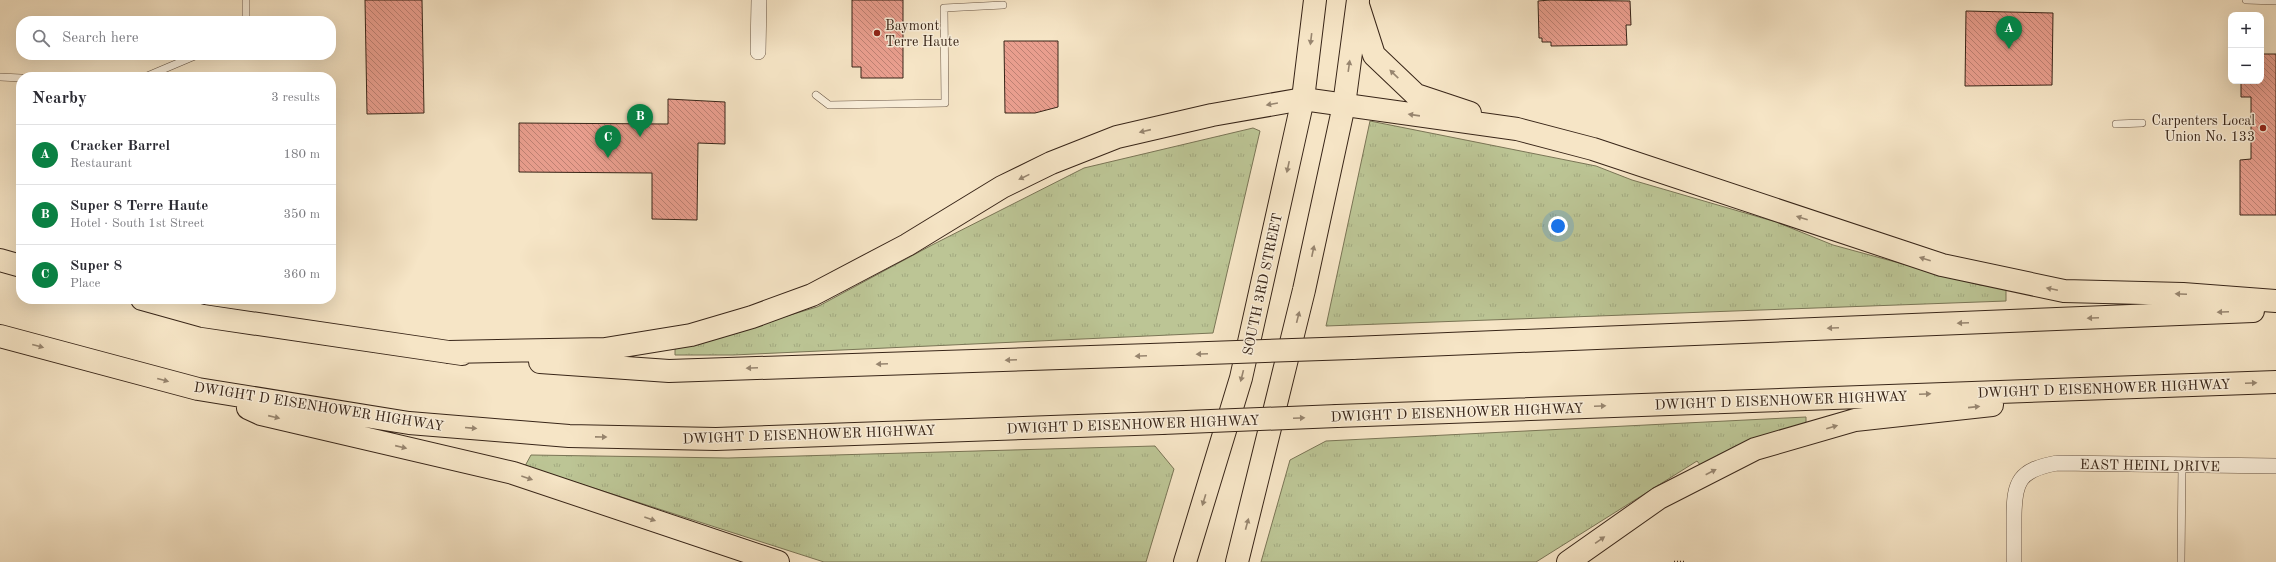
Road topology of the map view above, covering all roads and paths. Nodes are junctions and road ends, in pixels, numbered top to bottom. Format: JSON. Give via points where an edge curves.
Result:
{"nodes":[{"id":1,"x":246,"y":0,"type":"edge"},
{"id":2,"x":759,"y":0,"type":"edge"},
{"id":3,"x":1315,"y":0,"type":"edge"},
{"id":4,"x":2246,"y":0,"type":"edge"},
{"id":5,"x":2276,"y":1,"type":"edge"},
{"id":6,"x":1358,"y":2,"type":"edge"},
{"id":7,"x":1003,"y":5,"type":"dead end"},
{"id":8,"x":246,"y":16,"type":"edge"},
{"id":9,"x":758,"y":52,"type":"dead end"},
{"id":10,"x":185,"y":60,"type":"edge"},
{"id":11,"x":157,"y":72,"type":"edge"},
{"id":12,"x":0,"y":77,"type":"edge"},
{"id":13,"x":16,"y":78,"type":"edge"},
{"id":14,"x":816,"y":95,"type":"dead end"},
{"id":15,"x":1303,"y":99,"type":"junction"},
{"id":16,"x":1344,"y":105,"type":"junction"},
{"id":17,"x":2142,"y":123,"type":"dead end"},
{"id":18,"x":2116,"y":124,"type":"dead end"},
{"id":19,"x":1517,"y":129,"type":"junction"},
{"id":20,"x":0,"y":260,"type":"edge"},
{"id":21,"x":16,"y":265,"type":"edge"},
{"id":22,"x":2276,"y":301,"type":"edge"},
{"id":23,"x":160,"y":304,"type":"edge"},
{"id":24,"x":2276,"y":310,"type":"edge"},
{"id":25,"x":0,"y":336,"type":"edge"},
{"id":26,"x":449,"y":352,"type":"junction"},
{"id":27,"x":2276,"y":382,"type":"edge"},
{"id":28,"x":2171,"y":385,"type":"junction"},
{"id":29,"x":198,"y":389,"type":"junction"},
{"id":30,"x":2182,"y":465,"type":"junction"},
{"id":31,"x":2276,"y":466,"type":"edge"},
{"id":32,"x":778,"y":562,"type":"edge"},
{"id":33,"x":1185,"y":562,"type":"edge"},
{"id":34,"x":1237,"y":562,"type":"edge"},
{"id":35,"x":1568,"y":562,"type":"edge"},
{"id":36,"x":1674,"y":562,"type":"edge"},
{"id":37,"x":1686,"y":562,"type":"edge"},
{"id":38,"x":2014,"y":562,"type":"edge"},
{"id":39,"x":2181,"y":562,"type":"edge"}],
"edges":[{"from":1,"to":8,"type":"lane"},
{"from":2,"to":9,"type":"street"},
{"from":3,"to":15,"type":"highway","name":"SOUTH 3RD STREET","one_way":true},
{"from":4,"to":5,"type":"lane"},
{"from":16,"to":6,"type":"highway","one_way":true},
{"from":19,"to":6,"type":"highway","one_way":true,"via":[[1416,95],[1374,55]]},
{"from":7,"to":14,"type":"lane","via":[[944,8],[945,103],[829,104]]},
{"from":10,"to":11,"type":"lane"},
{"from":12,"to":13,"type":"lane"},
{"from":15,"to":16,"type":"highway"},
{"from":15,"to":26,"type":"highway","one_way":true,"via":[[1212,115],[1117,137],[1058,160],[1002,187],[907,245],[812,295],[752,317],[691,335],[605,349]]},
{"from":15,"to":33,"type":"highway","name":"SOUTH 3RD STREET","one_way":true,"via":[[1241,378]]},
{"from":19,"to":16,"type":"highway","one_way":true},
{"from":34,"to":16,"type":"highway","one_way":true,"via":[[1304,290]]},
{"from":17,"to":18,"type":"lane"},
{"from":22,"to":19,"type":"highway","one_way":true,"via":[[2183,294],[2064,291],[1942,265],[1593,149]]},
{"from":20,"to":21,"type":"highway"},
{"from":23,"to":26,"type":"highway","via":[[203,316]]},
{"from":24,"to":26,"type":"highway","one_way":true,"bridge":true,"via":[[1352,348],[669,371],[562,365]]},
{"from":25,"to":29,"type":"highway","name":"DWIGHT D EISENHOWER HIGHWAY","one_way":true},
{"from":28,"to":27,"type":"highway","name":"DWIGHT D EISENHOWER HIGHWAY","one_way":true},
{"from":29,"to":28,"type":"highway","name":"DWIGHT D EISENHOWER HIGHWAY","one_way":true,"bridge":true,"via":[[409,423],[569,436],[716,439]]},
{"from":35,"to":28,"type":"highway","one_way":true,"via":[[1659,498],[1769,445],[1855,420]]},
{"from":29,"to":32,"type":"highway","one_way":true,"via":[[261,414],[513,473]]},
{"from":30,"to":31,"type":"street","name":"EAST HEINL DRIVE"},
{"from":30,"to":38,"type":"street","name":"EAST HEINL DRIVE","via":[[2057,463],[2039,466],[2026,474],[2016,485]]},
{"from":30,"to":39,"type":"lane"},
{"from":36,"to":37,"type":"path"}]}
